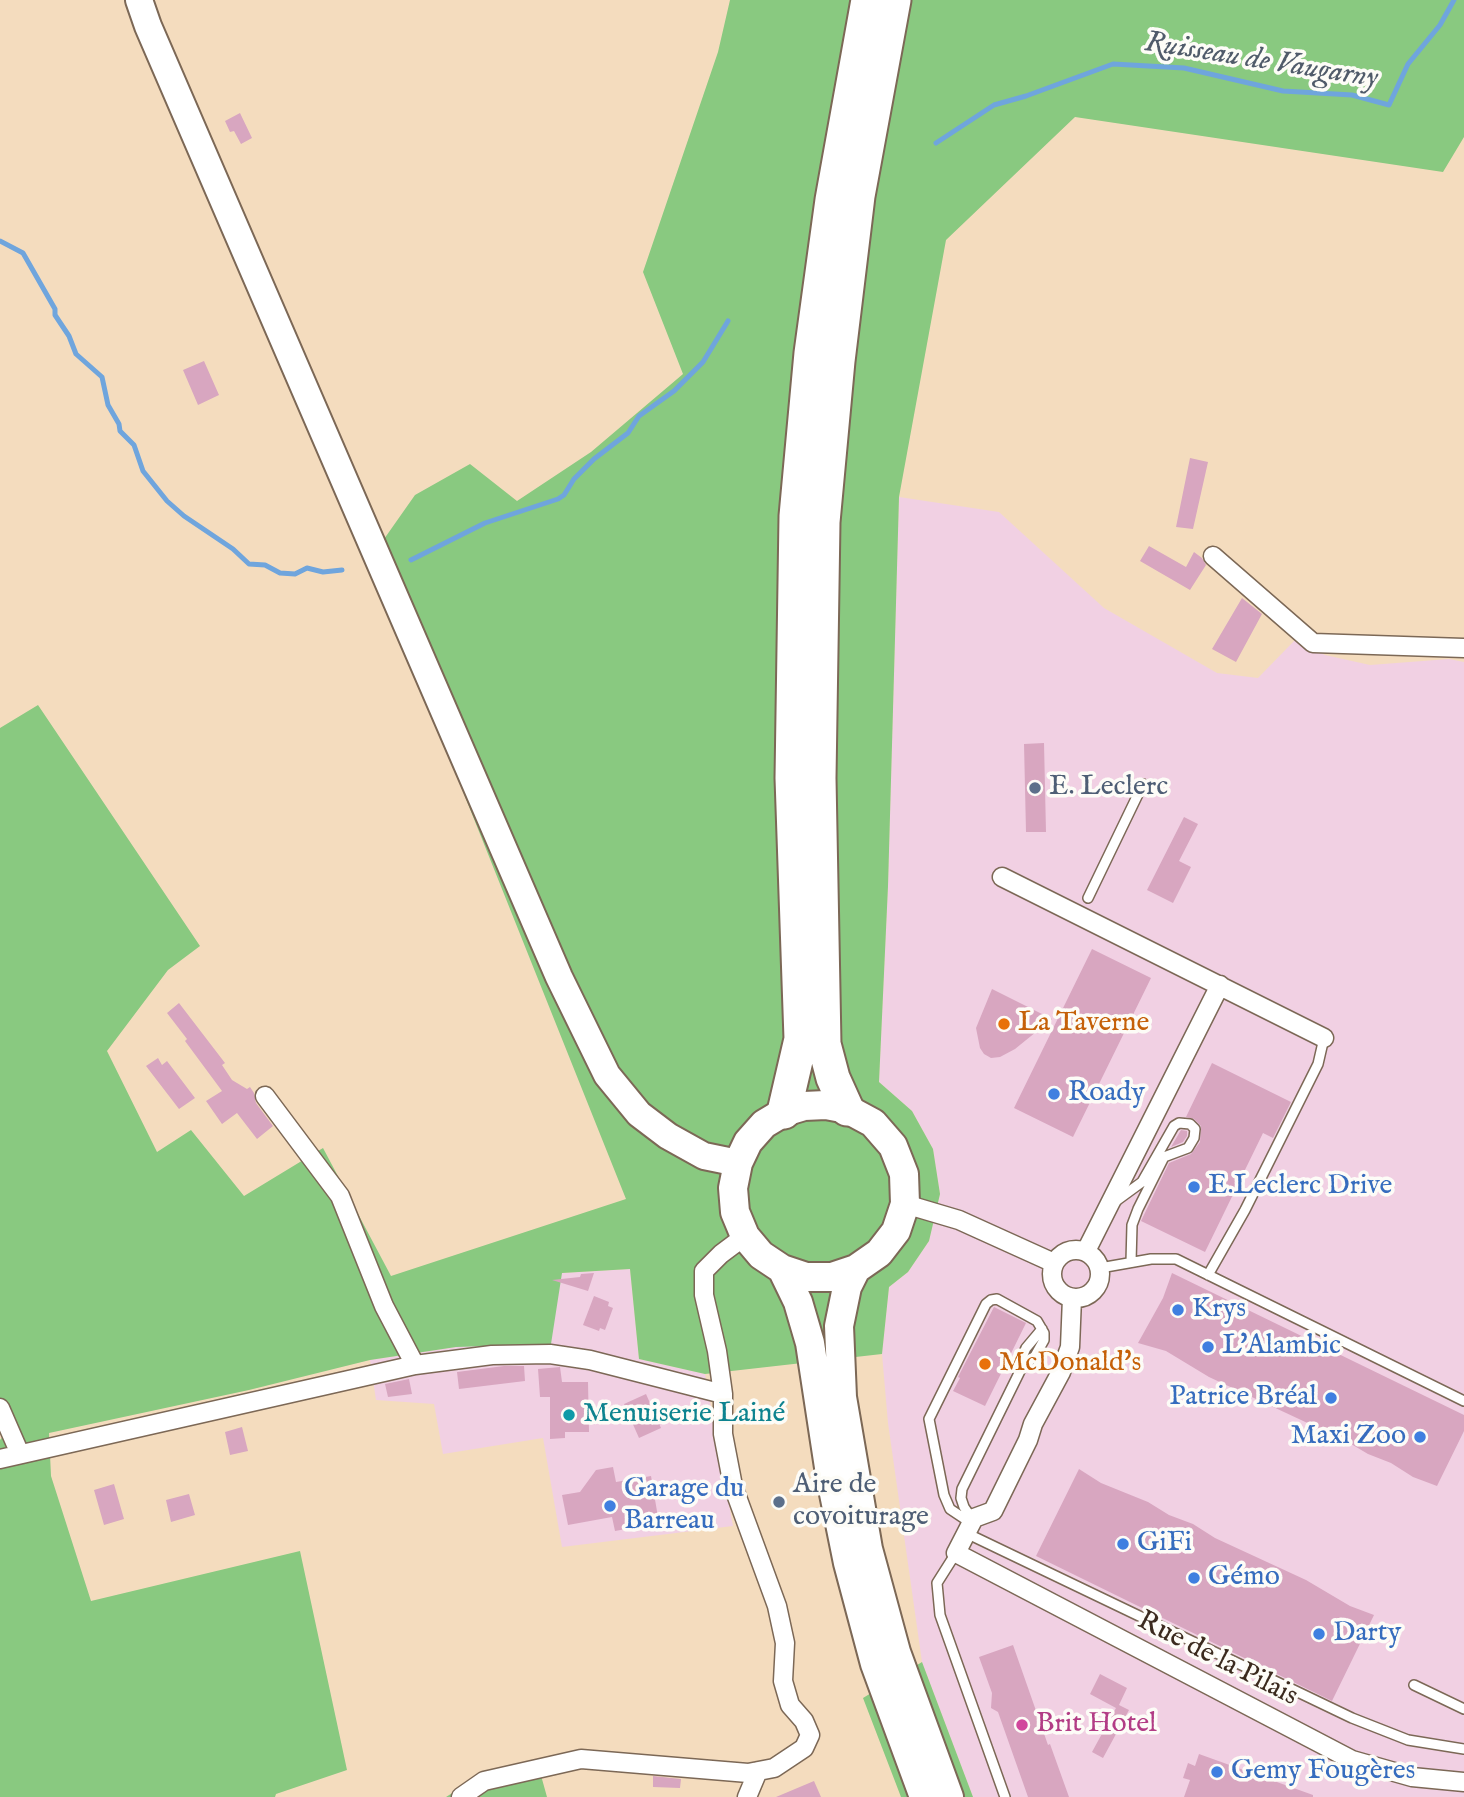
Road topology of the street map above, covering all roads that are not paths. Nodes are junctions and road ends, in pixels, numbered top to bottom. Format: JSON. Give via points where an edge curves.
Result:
{"nodes":[{"id":1,"x":139,"y":0,"type":"edge"},
{"id":2,"x":868,"y":0,"type":"edge"},
{"id":3,"x":894,"y":0,"type":"edge"},
{"id":4,"x":1213,"y":556,"type":"dead end"},
{"id":5,"x":1464,"y":648,"type":"edge"},
{"id":6,"x":1143,"y":784,"type":"dead end"},
{"id":7,"x":1002,"y":877,"type":"dead end"},
{"id":8,"x":1088,"y":898,"type":"dead end"},
{"id":9,"x":1220,"y":985,"type":"junction"},
{"id":10,"x":1324,"y":1038,"type":"joint"},
{"id":11,"x":265,"y":1096,"type":"dead end"},
{"id":12,"x":847,"y":1109,"type":"junction"},
{"id":13,"x":784,"y":1112,"type":"junction"},
{"id":14,"x":738,"y":1163,"type":"junction"},
{"id":15,"x":905,"y":1204,"type":"junction"},
{"id":16,"x":1109,"y":1206,"type":"junction"},
{"id":17,"x":745,"y":1236,"type":"junction"},
{"id":18,"x":1086,"y":1251,"type":"junction"},
{"id":19,"x":1132,"y":1262,"type":"junction"},
{"id":20,"x":1055,"y":1263,"type":"junction"},
{"id":21,"x":1100,"y":1268,"type":"junction"},
{"id":22,"x":782,"y":1269,"type":"junction"},
{"id":23,"x":856,"y":1269,"type":"junction"},
{"id":24,"x":1208,"y":1275,"type":"junction"},
{"id":25,"x":1072,"y":1298,"type":"junction"},
{"id":26,"x":415,"y":1365,"type":"junction"},
{"id":27,"x":723,"y":1394,"type":"junction"},
{"id":28,"x":1464,"y":1401,"type":"edge"},
{"id":29,"x":0,"y":1408,"type":"edge"},
{"id":30,"x":20,"y":1454,"type":"junction"},
{"id":31,"x":0,"y":1459,"type":"edge"},
{"id":32,"x":970,"y":1525,"type":"junction"},
{"id":33,"x":956,"y":1553,"type":"junction"},
{"id":34,"x":1414,"y":1685,"type":"dead end"},
{"id":35,"x":1464,"y":1709,"type":"edge"},
{"id":36,"x":1464,"y":1749,"type":"edge"},
{"id":37,"x":758,"y":1771,"type":"junction"},
{"id":38,"x":1464,"y":1783,"type":"edge"},
{"id":39,"x":461,"y":1797,"type":"edge"},
{"id":40,"x":747,"y":1797,"type":"edge"},
{"id":41,"x":924,"y":1797,"type":"edge"},
{"id":42,"x":948,"y":1797,"type":"edge"},
{"id":43,"x":1005,"y":1797,"type":"edge"}],
"edges":[{"from":1,"to":14,"type":"main road","via":[[554,964],[607,1075],[639,1114],[668,1136],[704,1156]]},
{"from":2,"to":13,"type":"highway","via":[[832,200],[811,353],[796,516],[792,778],[801,1039]]},
{"from":3,"to":12,"type":"highway","via":[[858,196],[823,522],[819,778],[824,1044]]},
{"from":4,"to":5,"type":"street","via":[[1313,643]]},
{"from":6,"to":8,"type":"lane"},
{"from":7,"to":9,"type":"street"},
{"from":9,"to":10,"type":"street"},
{"from":9,"to":16,"type":"street"},
{"from":10,"to":24,"type":"lane","via":[[1318,1064]]},
{"from":11,"to":26,"type":"street","via":[[340,1196],[384,1306]]},
{"from":12,"to":13,"type":"main road","via":[[804,1105]]},
{"from":12,"to":15,"type":"main road","via":[[873,1123],[893,1146],[904,1174]]},
{"from":13,"to":14,"type":"main road","via":[[756,1133]]},
{"from":14,"to":17,"type":"main road","via":[[734,1200]]},
{"from":15,"to":20,"type":"street","via":[[959,1220]]},
{"from":15,"to":23,"type":"main road","via":[[896,1231],[879,1253]]},
{"from":16,"to":18,"type":"street"},
{"from":16,"to":19,"type":"lane","via":[[1142,1182],[1174,1126],[1190,1124],[1195,1129],[1188,1148],[1164,1157],[1138,1209],[1132,1225]]},
{"from":17,"to":22,"type":"main road","via":[[761,1255]]},
{"from":17,"to":27,"type":"street","via":[[704,1271],[704,1295]]},
{"from":18,"to":20,"type":"street","via":[[1072,1250]]},
{"from":18,"to":21,"type":"street"},
{"from":19,"to":21,"type":"lane"},
{"from":19,"to":24,"type":"lane","via":[[1176,1259]]},
{"from":20,"to":25,"type":"street","via":[[1054,1285]]},
{"from":21,"to":25,"type":"street","via":[[1096,1289],[1085,1297]]},
{"from":22,"to":23,"type":"main road","via":[[806,1277],[832,1277]]},
{"from":22,"to":41,"type":"main road","via":[[799,1302],[810,1343],[848,1563],[872,1652]]},
{"from":23,"to":42,"type":"main road","via":[[839,1326],[842,1397],[853,1469],[868,1549],[896,1652]]},
{"from":24,"to":28,"type":"lane"},
{"from":25,"to":32,"type":"street","via":[[1070,1347],[1061,1372],[993,1511]]},
{"from":26,"to":27,"type":"street","via":[[492,1355],[550,1354]]},
{"from":26,"to":30,"type":"street"},
{"from":27,"to":37,"type":"street","via":[[723,1434],[785,1643],[783,1681],[790,1705],[810,1735],[804,1748],[774,1768]]},
{"from":29,"to":30,"type":"street"},
{"from":30,"to":31,"type":"street"},
{"from":32,"to":32,"type":"lane","via":[[962,1489],[1022,1367],[1044,1340],[1037,1321],[997,1299],[986,1304],[929,1414],[944,1495],[950,1509]]},
{"from":32,"to":33,"type":"street"},
{"from":32,"to":36,"type":"lane","via":[[1352,1718],[1408,1740]]},
{"from":33,"to":38,"type":"street","name":"Rue de la Pilais","via":[[1352,1760],[1412,1777]]},
{"from":33,"to":43,"type":"lane","via":[[937,1583],[940,1615]]},
{"from":34,"to":35,"type":"lane"},
{"from":37,"to":39,"type":"street","via":[[581,1759],[484,1782]]},
{"from":37,"to":40,"type":"street"}]}
